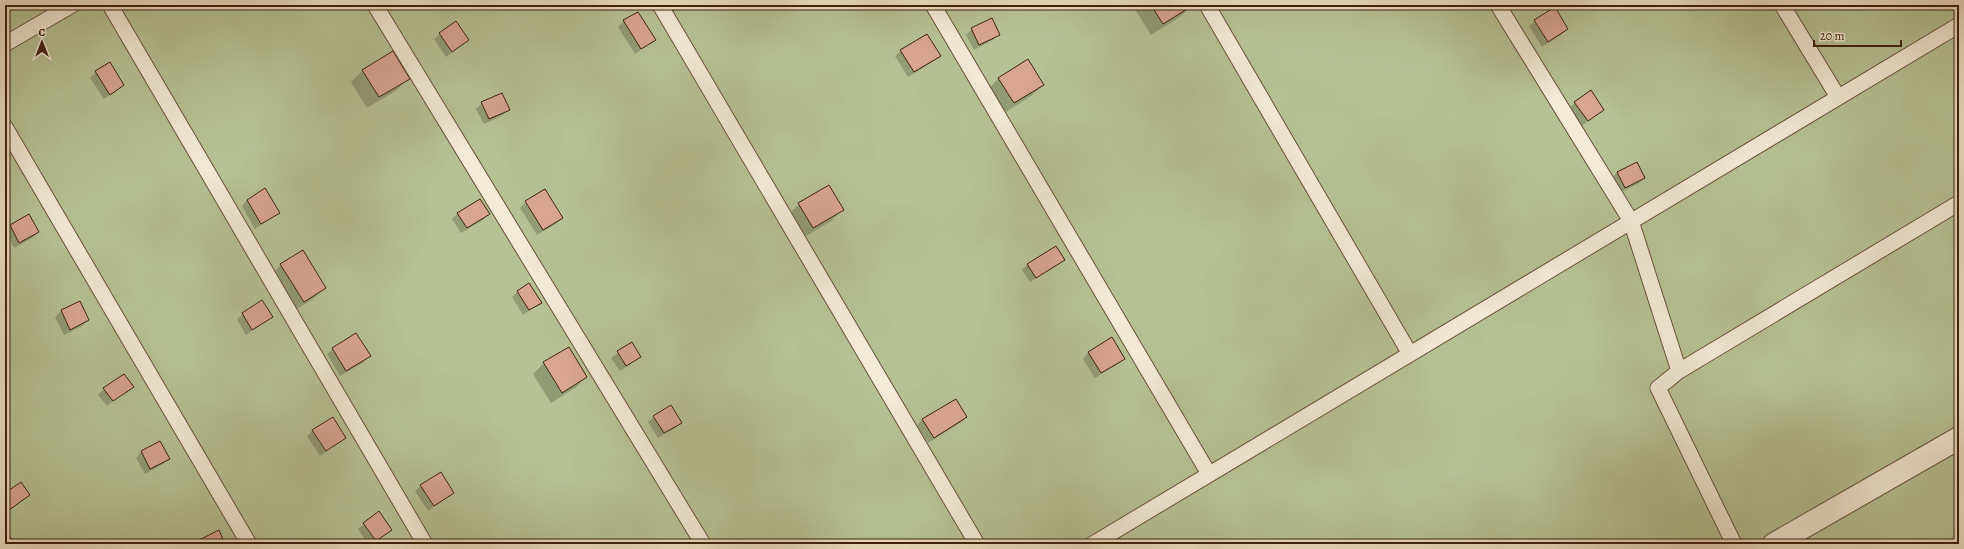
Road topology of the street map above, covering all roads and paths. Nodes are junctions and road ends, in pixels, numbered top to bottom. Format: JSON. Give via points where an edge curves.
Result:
{"nodes":[{"id":1,"x":72,"y":5,"type":"edge"},
{"id":2,"x":110,"y":5,"type":"edge"},
{"id":3,"x":375,"y":5,"type":"edge"},
{"id":4,"x":660,"y":5,"type":"edge"},
{"id":5,"x":933,"y":5,"type":"edge"},
{"id":6,"x":1206,"y":5,"type":"edge"},
{"id":7,"x":1498,"y":5,"type":"edge"},
{"id":8,"x":1782,"y":5,"type":"edge"},
{"id":9,"x":1959,"y":25,"type":"edge"},
{"id":10,"x":5,"y":44,"type":"edge"},
{"id":11,"x":1838,"y":97,"type":"junction"},
{"id":12,"x":5,"y":127,"type":"edge"},
{"id":13,"x":1959,"y":202,"type":"edge"},
{"id":14,"x":1631,"y":221,"type":"junction"},
{"id":15,"x":1410,"y":354,"type":"junction"},
{"id":16,"x":1679,"y":370,"type":"junction"},
{"id":17,"x":1959,"y":438,"type":"edge"},
{"id":18,"x":1209,"y":474,"type":"junction"},
{"id":19,"x":249,"y":544,"type":"edge"},
{"id":20,"x":425,"y":544,"type":"edge"},
{"id":21,"x":703,"y":544,"type":"edge"},
{"id":22,"x":977,"y":544,"type":"edge"},
{"id":23,"x":1093,"y":544,"type":"edge"},
{"id":24,"x":1734,"y":544,"type":"edge"},
{"id":25,"x":1774,"y":544,"type":"edge"}],
"edges":[{"from":1,"to":10,"type":"lane"},
{"from":2,"to":20,"type":"lane"},
{"from":3,"to":21,"type":"lane"},
{"from":4,"to":22,"type":"lane"},
{"from":5,"to":18,"type":"lane"},
{"from":6,"to":15,"type":"lane"},
{"from":7,"to":14,"type":"lane"},
{"from":8,"to":11,"type":"lane"},
{"from":9,"to":11,"type":"lane"},
{"from":11,"to":14,"type":"lane"},
{"from":12,"to":19,"type":"lane"},
{"from":13,"to":16,"type":"lane"},
{"from":14,"to":15,"type":"lane"},
{"from":14,"to":16,"type":"lane"},
{"from":15,"to":18,"type":"lane"},
{"from":16,"to":24,"type":"lane","via":[[1658,388]]},
{"from":17,"to":25,"type":"street"},
{"from":18,"to":23,"type":"lane"}]}
